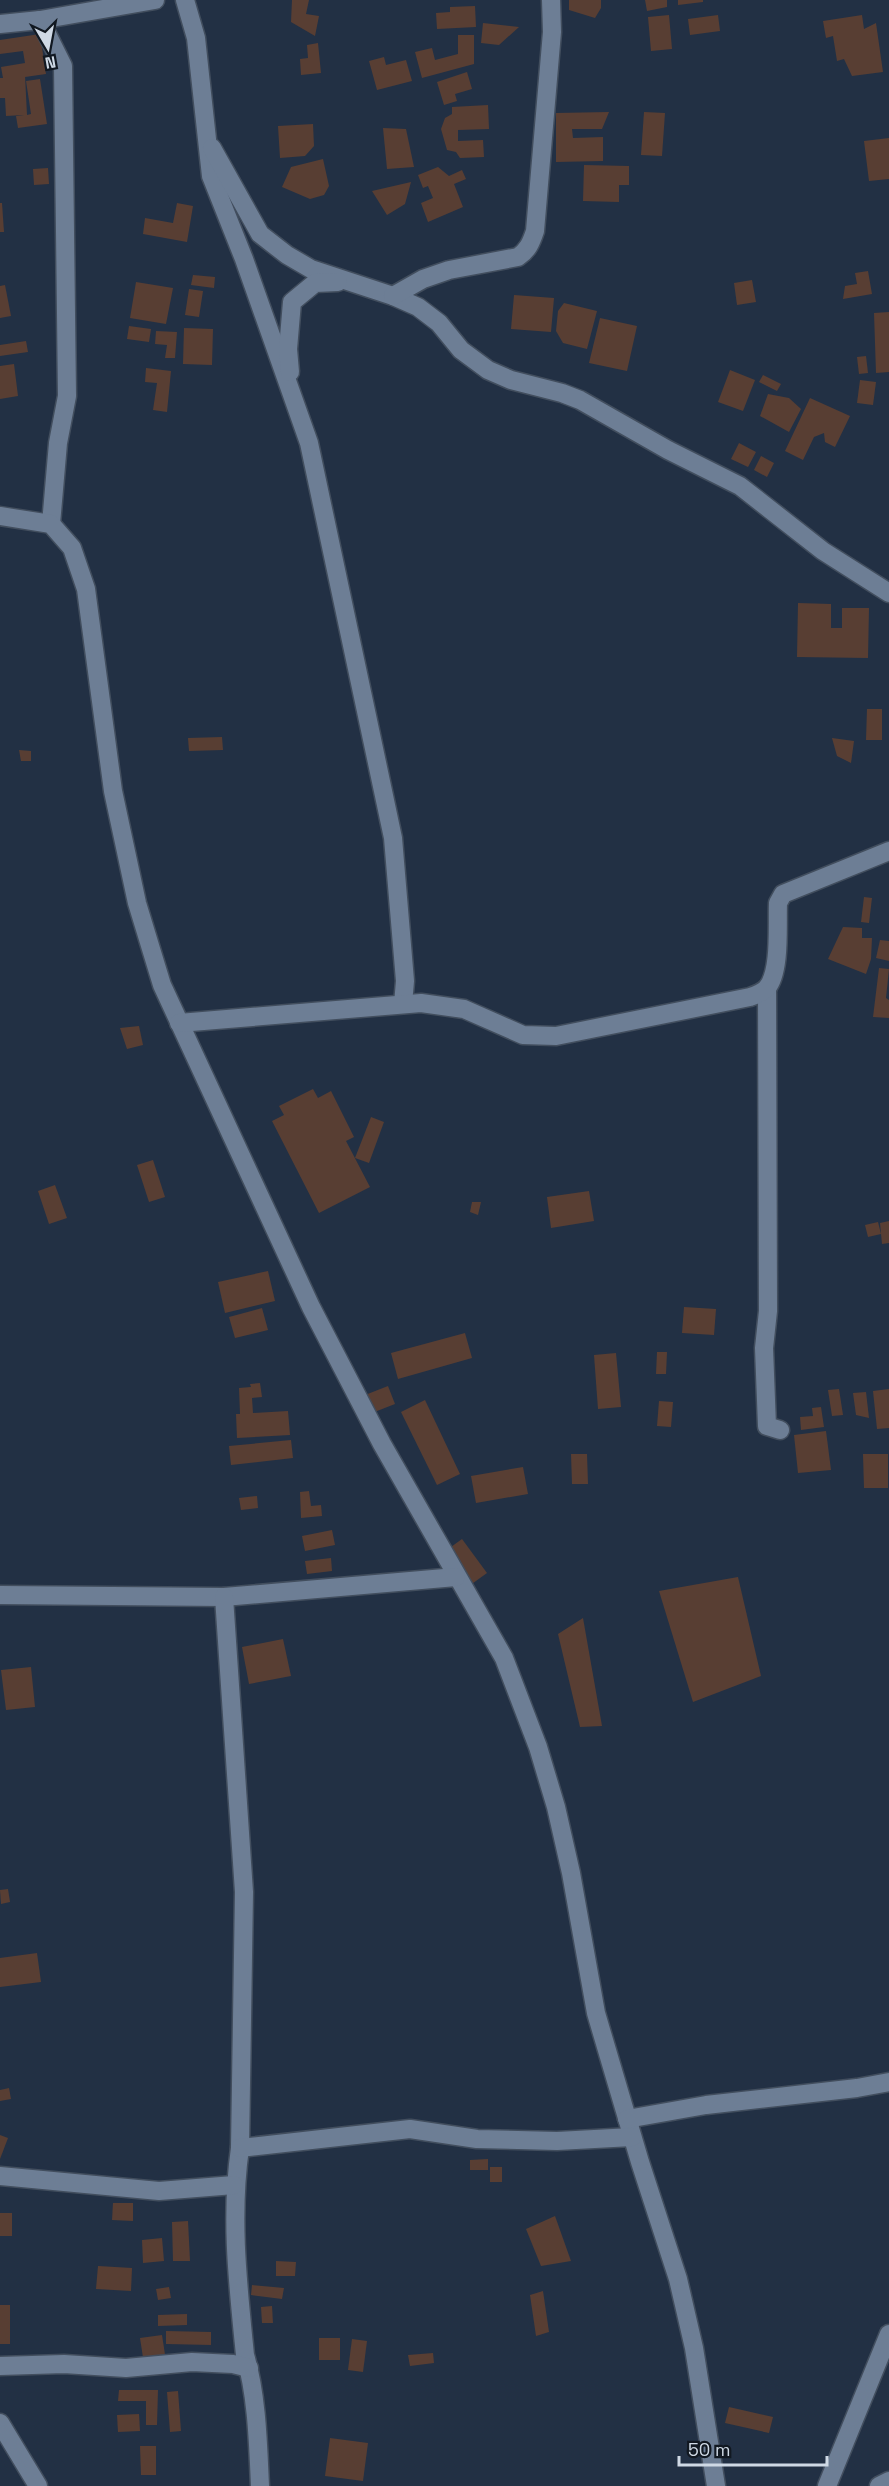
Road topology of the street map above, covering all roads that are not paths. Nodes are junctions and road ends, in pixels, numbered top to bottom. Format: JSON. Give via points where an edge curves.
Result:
{"nodes":[{"id":1,"x":154,"y":0,"type":"edge"},
{"id":2,"x":185,"y":0,"type":"edge"},
{"id":3,"x":551,"y":0,"type":"edge"},
{"id":4,"x":40,"y":20,"type":"junction"},
{"id":5,"x":0,"y":24,"type":"edge"},
{"id":6,"x":208,"y":141,"type":"junction"},
{"id":7,"x":348,"y":281,"type":"junction"},
{"id":8,"x":393,"y":296,"type":"junction"},
{"id":9,"x":291,"y":394,"type":"junction"},
{"id":10,"x":0,"y":516,"type":"edge"},
{"id":11,"x":51,"y":525,"type":"junction"},
{"id":12,"x":889,"y":593,"type":"edge"},
{"id":13,"x":889,"y":851,"type":"edge"},
{"id":14,"x":767,"y":988,"type":"junction"},
{"id":15,"x":404,"y":1004,"type":"junction"},
{"id":16,"x":179,"y":1023,"type":"junction"},
{"id":17,"x":780,"y":1430,"type":"dead end"},
{"id":18,"x":456,"y":1577,"type":"junction"},
{"id":19,"x":0,"y":1595,"type":"edge"},
{"id":20,"x":224,"y":1597,"type":"junction"},
{"id":21,"x":889,"y":2082,"type":"edge"},
{"id":22,"x":630,"y":2128,"type":"junction"},
{"id":23,"x":240,"y":2148,"type":"junction"},
{"id":24,"x":0,"y":2176,"type":"edge"},
{"id":25,"x":234,"y":2186,"type":"junction"},
{"id":26,"x":889,"y":2334,"type":"edge"},
{"id":27,"x":0,"y":2366,"type":"edge"},
{"id":28,"x":249,"y":2368,"type":"junction"},
{"id":29,"x":0,"y":2423,"type":"edge"},
{"id":30,"x":889,"y":2481,"type":"edge"},
{"id":31,"x":38,"y":2486,"type":"edge"},
{"id":32,"x":260,"y":2486,"type":"edge"},
{"id":33,"x":716,"y":2486,"type":"edge"},
{"id":34,"x":827,"y":2486,"type":"edge"},
{"id":35,"x":879,"y":2486,"type":"edge"}],
"edges":[{"from":1,"to":4,"type":"street"},
{"from":2,"to":6,"type":"street","via":[[196,38]]},
{"from":3,"to":8,"type":"street","via":[[549,76],[535,231],[530,245],[518,257],[448,270]]},
{"from":4,"to":5,"type":"street"},
{"from":4,"to":11,"type":"street","via":[[63,66],[68,396],[58,443]]},
{"from":6,"to":7,"type":"street","via":[[260,234],[311,269]]},
{"from":6,"to":9,"type":"street","via":[[211,176]]},
{"from":7,"to":8,"type":"street"},
{"from":7,"to":9,"type":"street","via":[[315,283],[292,302],[288,349]]},
{"from":8,"to":12,"type":"street","via":[[426,312],[461,350],[488,369],[511,380],[580,400],[740,486],[823,551]]},
{"from":9,"to":15,"type":"street","via":[[309,443],[393,838]]},
{"from":10,"to":11,"type":"street"},
{"from":11,"to":16,"type":"street","via":[[72,548],[86,589],[112,792],[136,903],[162,985]]},
{"from":13,"to":14,"type":"street","via":[[783,894],[778,903],[776,967]]},
{"from":14,"to":15,"type":"street","via":[[750,997],[556,1036],[523,1035],[464,1009]]},
{"from":14,"to":17,"type":"street","via":[[768,1311],[764,1348],[767,1426]]},
{"from":15,"to":16,"type":"street"},
{"from":16,"to":18,"type":"street","via":[[311,1307]]},
{"from":18,"to":20,"type":"street"},
{"from":18,"to":22,"type":"street","via":[[504,1658],[538,1747],[571,1873],[596,2013]]},
{"from":19,"to":20,"type":"street"},
{"from":20,"to":23,"type":"street","via":[[244,1892]]},
{"from":21,"to":22,"type":"street","via":[[705,2105]]},
{"from":22,"to":23,"type":"street","via":[[557,2141],[477,2139],[410,2129]]},
{"from":22,"to":33,"type":"street","via":[[678,2279],[694,2348]]},
{"from":23,"to":25,"type":"street"},
{"from":24,"to":25,"type":"street","via":[[138,2190]]},
{"from":25,"to":28,"type":"street","via":[[236,2257]]},
{"from":26,"to":34,"type":"street"},
{"from":27,"to":28,"type":"street","via":[[64,2364],[126,2368],[192,2362]]},
{"from":28,"to":32,"type":"street"},
{"from":29,"to":31,"type":"street"},
{"from":30,"to":35,"type":"street"}]}
